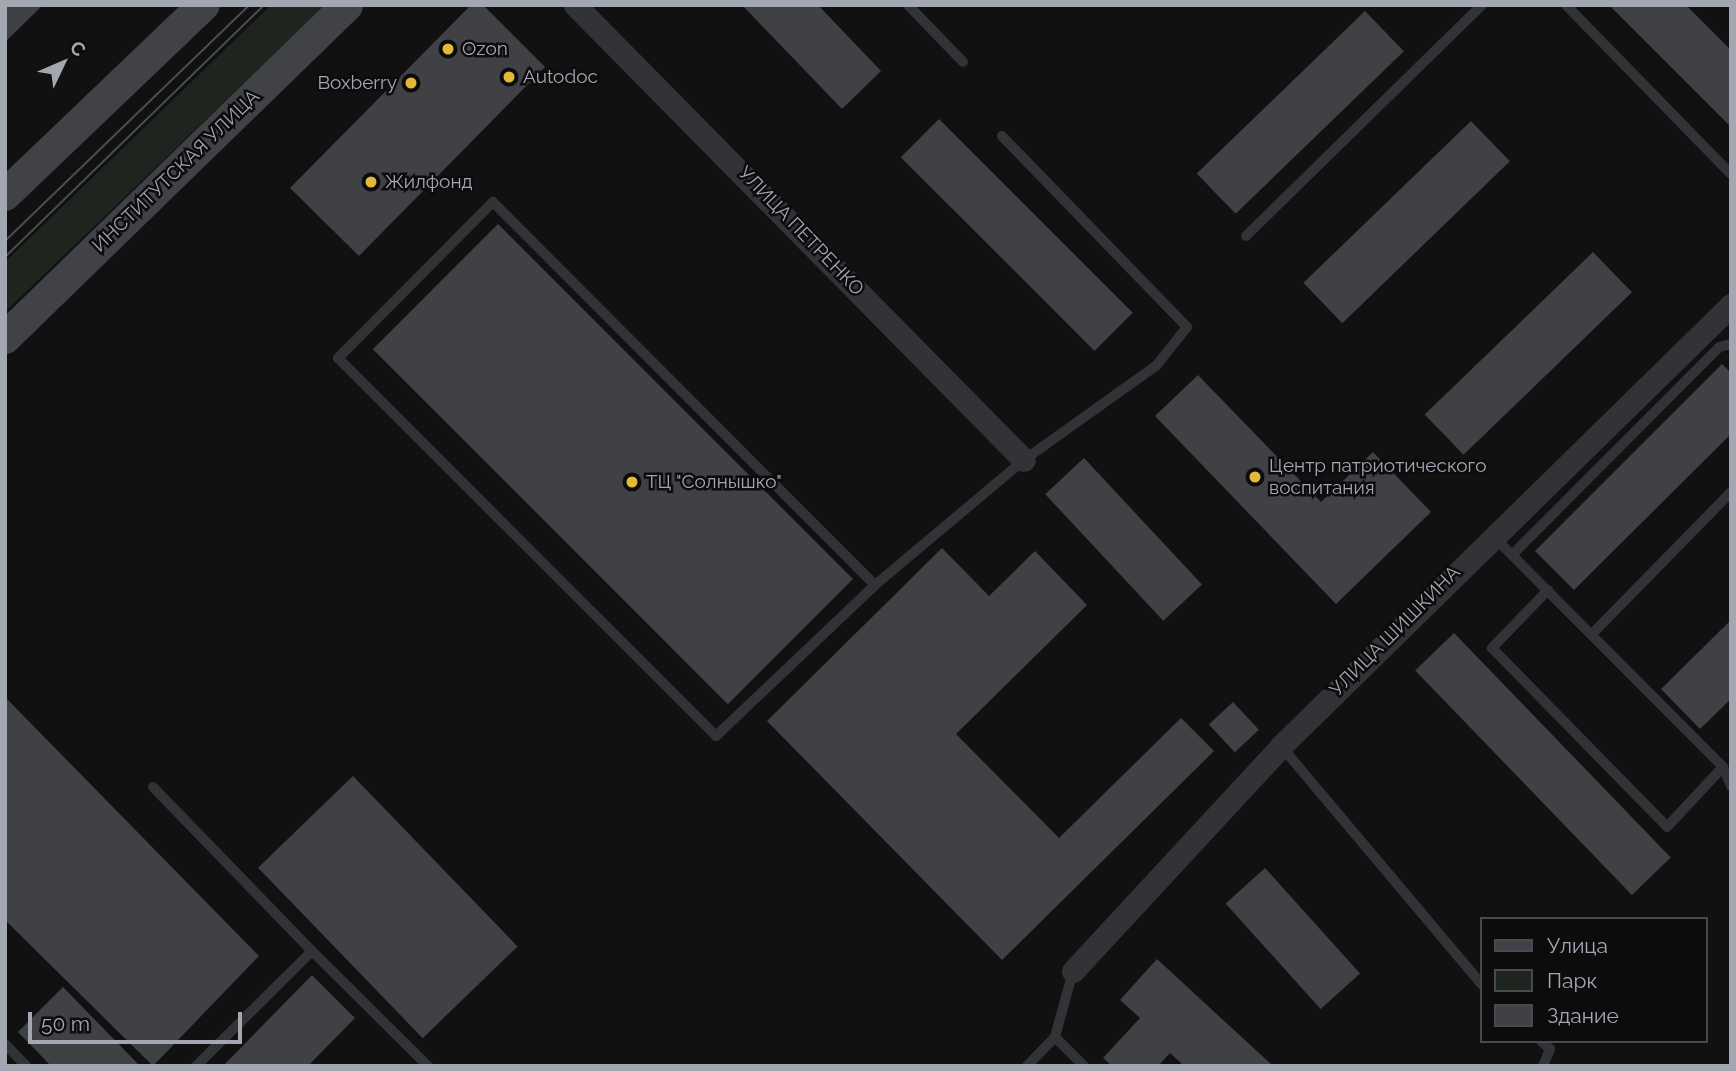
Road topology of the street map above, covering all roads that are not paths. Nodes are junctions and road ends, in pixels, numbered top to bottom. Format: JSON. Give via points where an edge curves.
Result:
{"nodes":[{"id":1,"x":204,"y":5,"type":"edge"},
{"id":2,"x":347,"y":5,"type":"edge"},
{"id":3,"x":575,"y":5,"type":"edge"},
{"id":4,"x":908,"y":5,"type":"edge"},
{"id":5,"x":1482,"y":5,"type":"edge"},
{"id":6,"x":1566,"y":5,"type":"edge"},
{"id":7,"x":963,"y":62,"type":"dead end"},
{"id":8,"x":1002,"y":136,"type":"dead end"},
{"id":9,"x":1731,"y":174,"type":"edge"},
{"id":10,"x":9,"y":182,"type":"edge"},
{"id":11,"x":1246,"y":236,"type":"dead end"},
{"id":12,"x":1731,"y":305,"type":"edge"},
{"id":13,"x":5,"y":338,"type":"edge"},
{"id":14,"x":1731,"y":344,"type":"edge"},
{"id":15,"x":1024,"y":460,"type":"junction"},
{"id":16,"x":1731,"y":492,"type":"edge"},
{"id":17,"x":1491,"y":534,"type":"junction"},
{"id":18,"x":1512,"y":555,"type":"junction"},
{"id":19,"x":875,"y":585,"type":"junction"},
{"id":20,"x":1548,"y":590,"type":"junction"},
{"id":21,"x":1592,"y":634,"type":"junction"},
{"id":22,"x":1281,"y":746,"type":"junction"},
{"id":23,"x":1723,"y":767,"type":"junction"},
{"id":24,"x":1731,"y":786,"type":"edge"},
{"id":25,"x":153,"y":787,"type":"dead end"},
{"id":26,"x":312,"y":951,"type":"junction"},
{"id":27,"x":1073,"y":971,"type":"joint"},
{"id":28,"x":1480,"y":983,"type":"edge"},
{"id":29,"x":1055,"y":1037,"type":"junction"},
{"id":30,"x":1543,"y":1043,"type":"edge"},
{"id":31,"x":5,"y":1044,"type":"edge"},
{"id":32,"x":26,"y":1066,"type":"edge"},
{"id":33,"x":196,"y":1066,"type":"edge"},
{"id":34,"x":428,"y":1066,"type":"edge"},
{"id":35,"x":1027,"y":1066,"type":"edge"},
{"id":36,"x":1084,"y":1066,"type":"edge"},
{"id":37,"x":1543,"y":1066,"type":"edge"}],
"edges":[{"from":1,"to":10,"type":"main road"},
{"from":2,"to":13,"type":"main road","name":"ИНСТИТУТСКАЯ УЛИЦА"},
{"from":3,"to":15,"type":"street","name":"УЛИЦА ПЕТРЕНКО"},
{"from":4,"to":7,"type":"lane"},
{"from":5,"to":11,"type":"lane"},
{"from":6,"to":9,"type":"lane"},
{"from":8,"to":15,"type":"lane","via":[[1187,327],[1146,374]]},
{"from":12,"to":17,"type":"street","name":"УЛИЦА ШИШКИНА"},
{"from":14,"to":18,"type":"lane","via":[[1719,347]]},
{"from":15,"to":19,"type":"lane"},
{"from":16,"to":21,"type":"lane"},
{"from":17,"to":18,"type":"lane"},
{"from":17,"to":22,"type":"street","name":"УЛИЦА ШИШКИНА"},
{"from":18,"to":20,"type":"lane"},
{"from":19,"to":19,"type":"lane","via":[[716,736],[338,358],[493,202]]},
{"from":20,"to":21,"type":"lane"},
{"from":20,"to":23,"type":"lane","via":[[1492,648],[1667,827]]},
{"from":21,"to":23,"type":"lane"},
{"from":22,"to":27,"type":"street","name":"УЛИЦА ШИШКИНА"},
{"from":22,"to":28,"type":"lane"},
{"from":23,"to":24,"type":"lane"},
{"from":25,"to":26,"type":"lane"},
{"from":26,"to":33,"type":"lane"},
{"from":26,"to":34,"type":"lane"},
{"from":27,"to":29,"type":"lane"},
{"from":29,"to":35,"type":"lane"},
{"from":29,"to":36,"type":"lane"},
{"from":30,"to":37,"type":"lane","via":[[1550,1049]]},
{"from":31,"to":32,"type":"lane"}]}
